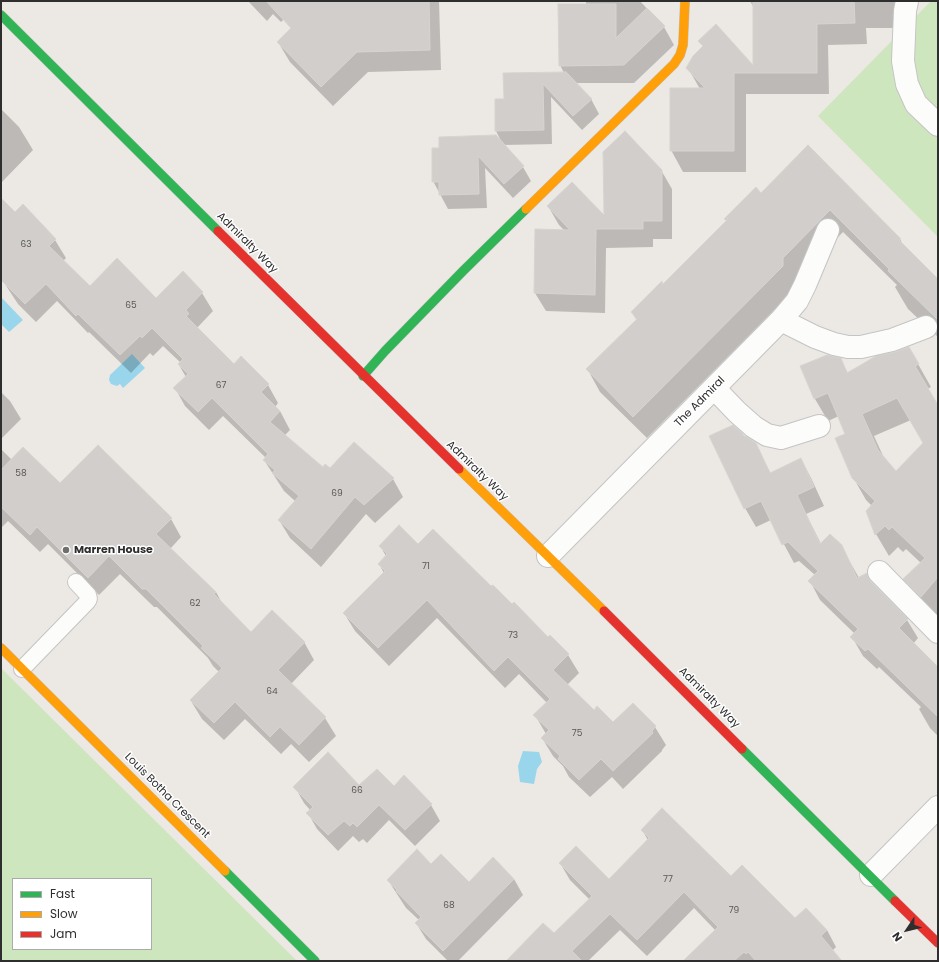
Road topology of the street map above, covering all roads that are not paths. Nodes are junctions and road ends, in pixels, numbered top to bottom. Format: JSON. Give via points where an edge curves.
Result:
{"nodes":[{"id":1,"x":685,"y":1,"type":"edge"},
{"id":2,"x":907,"y":1,"type":"edge"},
{"id":3,"x":1,"y":15,"type":"edge"},
{"id":4,"x":938,"y":125,"type":"edge"},
{"id":5,"x":828,"y":230,"type":"dead end"},
{"id":6,"x":781,"y":320,"type":"junction"},
{"id":7,"x":926,"y":327,"type":"dead end"},
{"id":8,"x":363,"y":376,"type":"junction"},
{"id":9,"x":714,"y":388,"type":"junction"},
{"id":10,"x":819,"y":426,"type":"dead end"},
{"id":11,"x":548,"y":556,"type":"junction"},
{"id":12,"x":879,"y":572,"type":"dead end"},
{"id":13,"x":76,"y":582,"type":"dead end"},
{"id":14,"x":938,"y":632,"type":"edge"},
{"id":15,"x":1,"y":648,"type":"edge"},
{"id":16,"x":22,"y":669,"type":"junction"},
{"id":17,"x":938,"y":807,"type":"edge"},
{"id":18,"x":870,"y":876,"type":"junction"},
{"id":19,"x":938,"y":943,"type":"edge"},
{"id":20,"x":316,"y":961,"type":"edge"}],
"edges":[{"from":1,"to":8,"type":"main road","via":[[683,45],[674,64],[463,271]]},
{"from":2,"to":4,"type":"street","via":[[903,61],[907,84],[916,104]]},
{"from":3,"to":8,"type":"main road","name":"Admiralty Way"},
{"from":5,"to":6,"type":"street","name":"The Admiral","via":[[797,301]]},
{"from":6,"to":7,"type":"street","via":[[815,337],[848,347],[861,347],[892,340]]},
{"from":6,"to":9,"type":"street","name":"The Admiral"},
{"from":8,"to":11,"type":"main road","name":"Admiralty Way"},
{"from":9,"to":10,"type":"street","via":[[736,412],[767,435],[781,438]]},
{"from":9,"to":11,"type":"street","name":"The Admiral"},
{"from":11,"to":18,"type":"main road","name":"Admiralty Way"},
{"from":12,"to":14,"type":"street"},
{"from":13,"to":16,"type":"lane","via":[[89,599]]},
{"from":15,"to":16,"type":"main road","name":"Louis Botha Crescent"},
{"from":16,"to":20,"type":"main road","name":"Louis Botha Crescent"},
{"from":17,"to":18,"type":"street"},
{"from":18,"to":19,"type":"main road","name":"Admiralty Way"}]}
